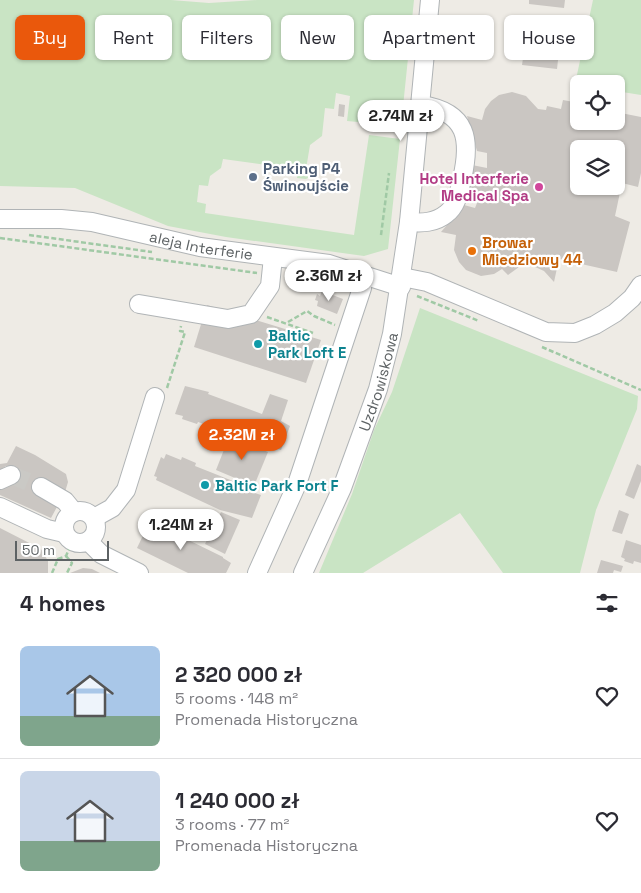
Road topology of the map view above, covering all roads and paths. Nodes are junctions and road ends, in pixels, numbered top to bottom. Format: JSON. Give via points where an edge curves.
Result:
{"nodes":[{"id":1,"x":430,"y":0,"type":"edge"},
{"id":2,"x":421,"y":105,"type":"junction"},
{"id":3,"x":389,"y":173,"type":"dead end"},
{"id":4,"x":0,"y":219,"type":"edge"},
{"id":5,"x":409,"y":222,"type":"junction"},
{"id":6,"x":381,"y":235,"type":"dead end"},
{"id":7,"x":0,"y":238,"type":"edge"},
{"id":8,"x":272,"y":256,"type":"junction"},
{"id":9,"x":271,"y":275,"type":"junction"},
{"id":10,"x":402,"y":282,"type":"junction"},
{"id":11,"x":641,"y":285,"type":"edge"},
{"id":12,"x":362,"y":288,"type":"joint"},
{"id":13,"x":139,"y":304,"type":"dead end"},
{"id":14,"x":262,"y":315,"type":"dead end"},
{"id":15,"x":288,"y":322,"type":"junction"},
{"id":16,"x":182,"y":323,"type":"dead end"},
{"id":17,"x":348,"y":329,"type":"junction"},
{"id":18,"x":313,"y":333,"type":"dead end"},
{"id":19,"x":623,"y":381,"type":"dead end"},
{"id":20,"x":641,"y":390,"type":"edge"},
{"id":21,"x":160,"y":396,"type":"joint"},
{"id":22,"x":41,"y":488,"type":"tunnel mouth"},
{"id":23,"x":0,"y":508,"type":"edge"},
{"id":24,"x":74,"y":512,"type":"junction"},
{"id":25,"x":94,"y":518,"type":"junction"},
{"id":26,"x":73,"y":543,"type":"junction"},
{"id":27,"x":52,"y":573,"type":"edge"},
{"id":28,"x":67,"y":573,"type":"edge"},
{"id":29,"x":139,"y":573,"type":"edge"},
{"id":30,"x":257,"y":573,"type":"edge"},
{"id":31,"x":303,"y":573,"type":"edge"}],
"edges":[{"from":1,"to":2,"type":"street","name":"Uzdrowiskowa"},
{"from":2,"to":5,"type":"street","name":"Uzdrowiskowa"},
{"from":2,"to":5,"type":"street","via":[[440,110],[457,122],[466,139],[467,150],[459,192],[452,208],[429,222]]},
{"from":3,"to":6,"type":"path"},
{"from":4,"to":8,"type":"street","name":"aleja Interferie","via":[[92,222],[200,247]]},
{"from":5,"to":10,"type":"street","name":"Uzdrowiskowa"},
{"from":7,"to":9,"type":"path"},
{"from":8,"to":9,"type":"street"},
{"from":8,"to":10,"type":"street","name":"aleja Interferie","via":[[335,266]]},
{"from":9,"to":12,"type":"path"},
{"from":9,"to":13,"type":"street","via":[[270,286],[251,314],[228,319]]},
{"from":10,"to":11,"type":"street","name":"aleja Interferie","via":[[427,282],[546,332],[575,333],[615,313]]},
{"from":10,"to":31,"type":"street","name":"Uzdrowiskowa","via":[[378,389],[342,488]]},
{"from":12,"to":17,"type":"street"},
{"from":14,"to":15,"type":"path"},
{"from":15,"to":17,"type":"path","via":[[307,311]]},
{"from":15,"to":18,"type":"path"},
{"from":16,"to":21,"type":"path","via":[[180,331],[185,332]]},
{"from":17,"to":30,"type":"street","via":[[297,484]]},
{"from":19,"to":20,"type":"path"},
{"from":21,"to":25,"type":"street","via":[[126,490],[112,508]]},
{"from":22,"to":24,"type":"street","via":[[65,501]]},
{"from":23,"to":26,"type":"street"},
{"from":24,"to":25,"type":"street","via":[[83,511]]},
{"from":24,"to":26,"type":"street","via":[[66,518]]},
{"from":25,"to":26,"type":"street","via":[[96,529]]},
{"from":26,"to":27,"type":"path","via":[[58,559]]},
{"from":26,"to":28,"type":"path","via":[[72,563]]},
{"from":26,"to":29,"type":"street"}]}
